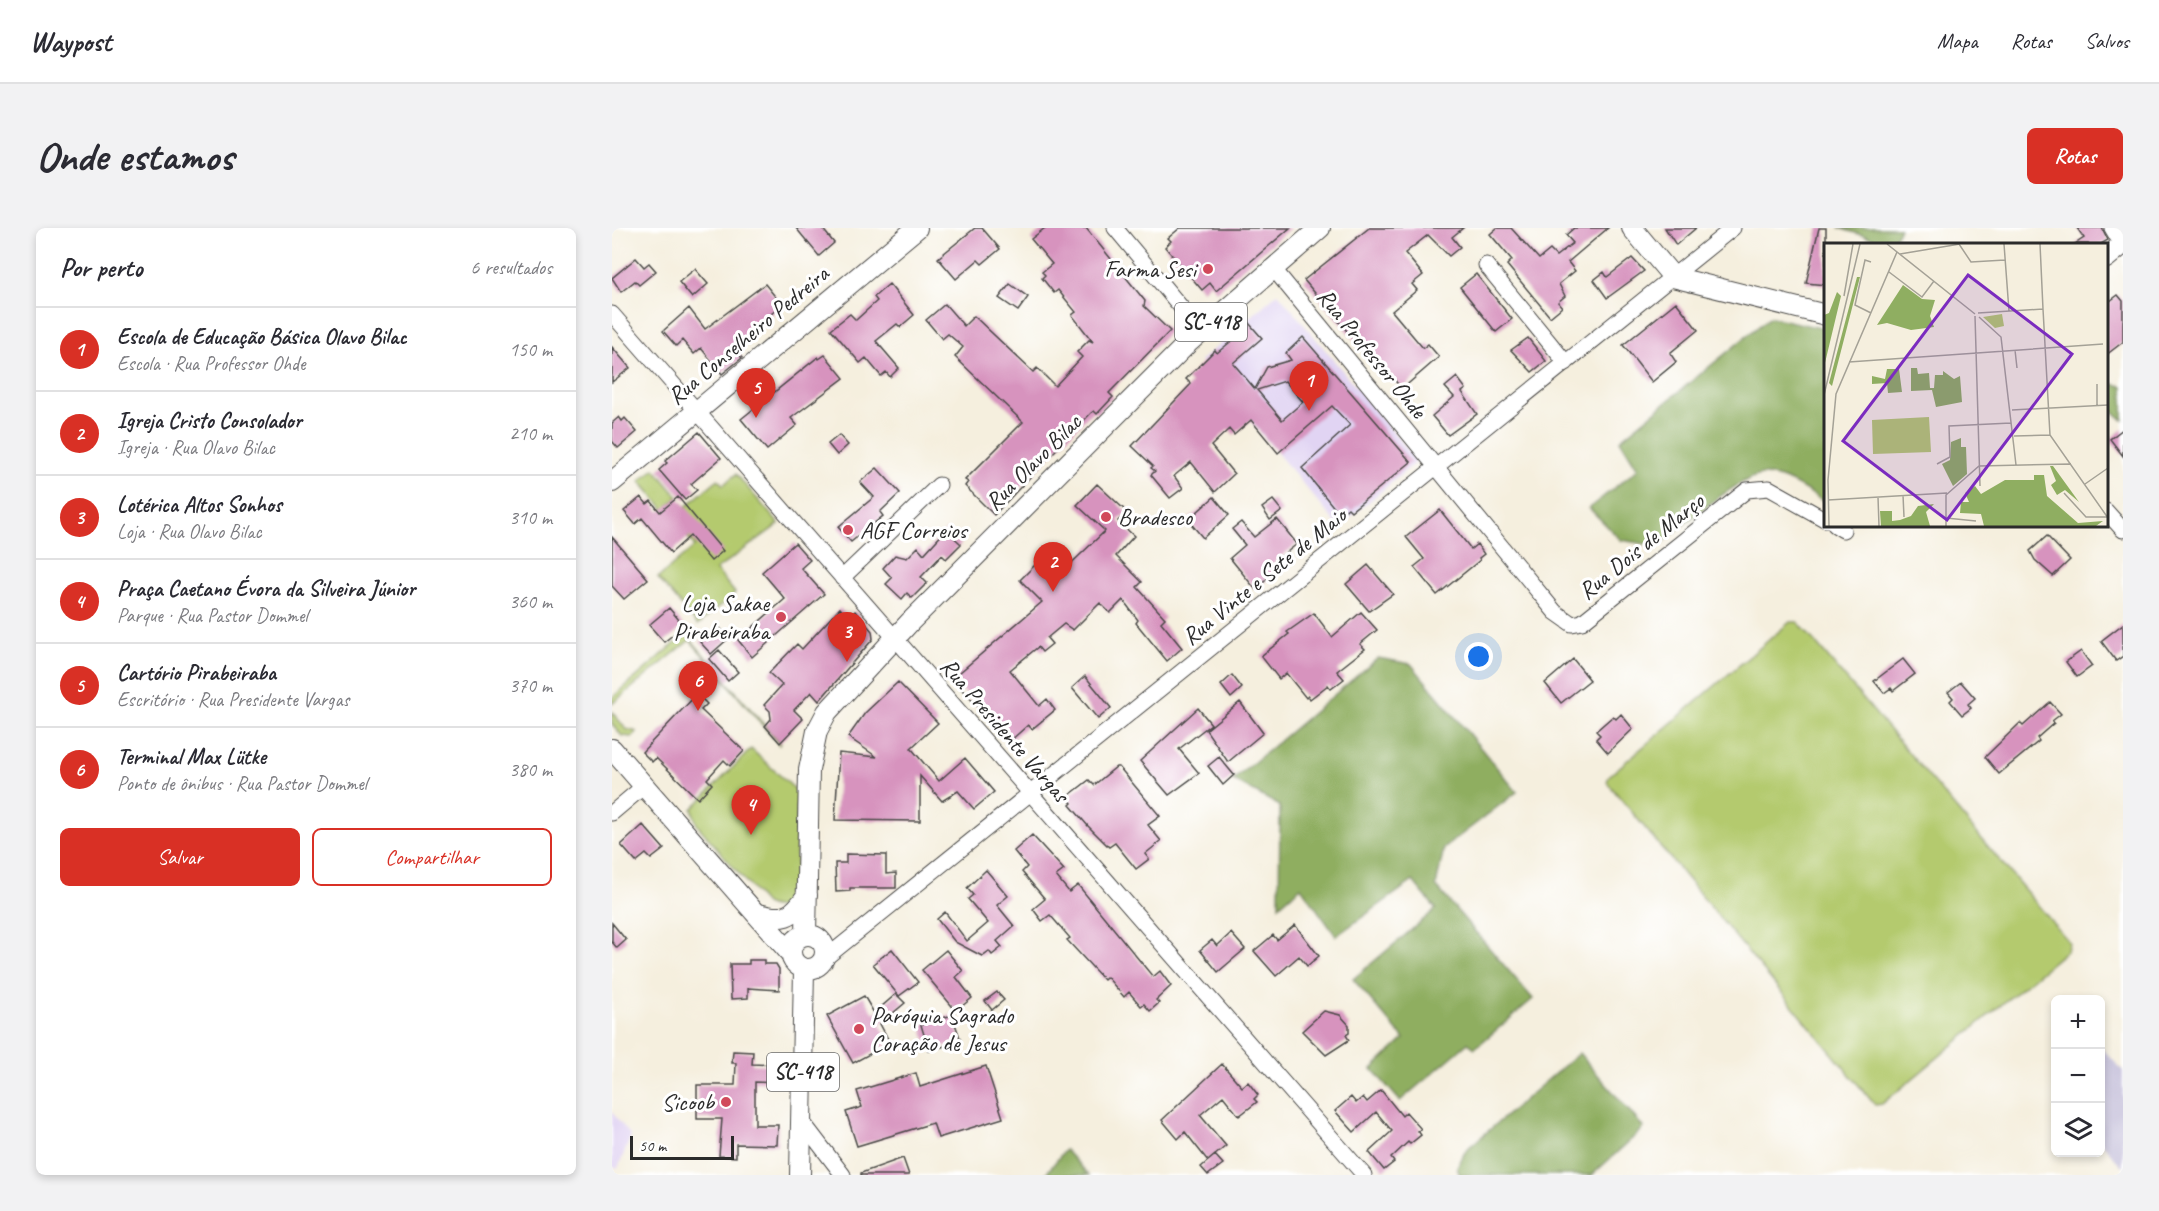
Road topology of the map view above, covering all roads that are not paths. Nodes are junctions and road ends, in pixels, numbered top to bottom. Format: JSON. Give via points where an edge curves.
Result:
{"nodes":[{"id":1,"x":917,"y":228,"type":"edge"},
{"id":2,"x":1115,"y":228,"type":"edge"},
{"id":3,"x":1320,"y":228,"type":"edge"},
{"id":4,"x":1632,"y":228,"type":"edge"},
{"id":5,"x":1733,"y":228,"type":"edge"},
{"id":6,"x":2119,"y":239,"type":"edge"},
{"id":7,"x":2108,"y":255,"type":"edge"},
{"id":8,"x":1486,"y":265,"type":"dead end"},
{"id":9,"x":1273,"y":268,"type":"junction"},
{"id":10,"x":1673,"y":277,"type":"junction"},
{"id":11,"x":612,"y":314,"type":"edge"},
{"id":12,"x":1824,"y":315,"type":"edge"},
{"id":13,"x":1201,"y":331,"type":"junction"},
{"id":14,"x":1566,"y":363,"type":"junction"},
{"id":15,"x":696,"y":411,"type":"junction"},
{"id":16,"x":1437,"y":466,"type":"junction"},
{"id":17,"x":612,"y":482,"type":"edge"},
{"id":18,"x":939,"y":485,"type":"dead end"},
{"id":19,"x":2108,"y":513,"type":"edge"},
{"id":20,"x":1824,"y":519,"type":"edge"},
{"id":21,"x":2123,"y":530,"type":"edge"},
{"id":22,"x":842,"y":578,"type":"junction"},
{"id":23,"x":895,"y":638,"type":"junction"},
{"id":24,"x":612,"y":749,"type":"edge"},
{"id":25,"x":644,"y":786,"type":"junction"},
{"id":26,"x":1030,"y":793,"type":"junction"},
{"id":27,"x":612,"y":813,"type":"edge"},
{"id":28,"x":807,"y":895,"type":"junction"},
{"id":29,"x":755,"y":913,"type":"junction"},
{"id":30,"x":806,"y":935,"type":"junction"},
{"id":31,"x":823,"y":960,"type":"junction"},
{"id":32,"x":798,"y":962,"type":"junction"},
{"id":33,"x":801,"y":1120,"type":"junction"},
{"id":34,"x":800,"y":1175,"type":"edge"},
{"id":35,"x":843,"y":1175,"type":"edge"},
{"id":36,"x":1364,"y":1175,"type":"edge"}],
"edges":[{"from":1,"to":15,"type":"main road","name":"Rua Conselheiro Pedreira"},
{"from":2,"to":13,"type":"street"},
{"from":3,"to":9,"type":"main road","name":"Rua Olavo Bilac","number":"SC-418"},
{"from":4,"to":10,"type":"main road"},
{"from":5,"to":10,"type":"street","name":"Rua Vinte e Sete de Maio"},
{"from":6,"to":7,"type":"main road"},
{"from":8,"to":14,"type":"street"},
{"from":9,"to":13,"type":"main road","name":"Rua Olavo Bilac","number":"SC-418"},
{"from":9,"to":16,"type":"street","name":"Rua Professor Ohde"},
{"from":10,"to":12,"type":"main road"},
{"from":10,"to":14,"type":"street","name":"Rua Vinte e Sete de Maio"},
{"from":11,"to":15,"type":"street","name":"Rua Presidente Vargas"},
{"from":13,"to":23,"type":"main road","name":"Rua Olavo Bilac","number":"SC-418"},
{"from":14,"to":16,"type":"street","name":"Rua Vinte e Sete de Maio"},
{"from":15,"to":17,"type":"main road","name":"Rua Conselheiro Pedreira"},
{"from":15,"to":22,"type":"street","name":"Rua Presidente Vargas"},
{"from":16,"to":20,"type":"street","name":"Rua Dois de Março","via":[[1555,612],[1576,626],[1747,490],[1769,488]]},
{"from":16,"to":26,"type":"street","name":"Rua Vinte e Sete de Maio"},
{"from":18,"to":22,"type":"street"},
{"from":19,"to":21,"type":"street"},
{"from":22,"to":23,"type":"street","name":"Rua Presidente Vargas"},
{"from":23,"to":26,"type":"street","name":"Rua Presidente Vargas"},
{"from":23,"to":28,"type":"main road","name":"Rua Olavo Bilac","number":"SC-418","via":[[827,712],[817,731],[809,770]]},
{"from":24,"to":25,"type":"main road"},
{"from":25,"to":27,"type":"street"},
{"from":25,"to":29,"type":"main road"},
{"from":26,"to":31,"type":"street","name":"Rua Vinte e Sete de Maio"},
{"from":26,"to":36,"type":"street","name":"Rua Presidente Vargas"},
{"from":28,"to":29,"type":"main road","via":[[786,917],[775,919]]},
{"from":28,"to":30,"type":"main road","name":"Rua Olavo Bilac","number":"SC-418"},
{"from":29,"to":32,"type":"main road"},
{"from":30,"to":31,"type":"main road","via":[[823,945]]},
{"from":30,"to":32,"type":"main road","via":[[793,944]]},
{"from":31,"to":32,"type":"main road","via":[[815,968]]},
{"from":32,"to":33,"type":"main road","number":"SC-418"},
{"from":33,"to":34,"type":"main road","number":"SC-418"},
{"from":33,"to":35,"type":"street"}]}
